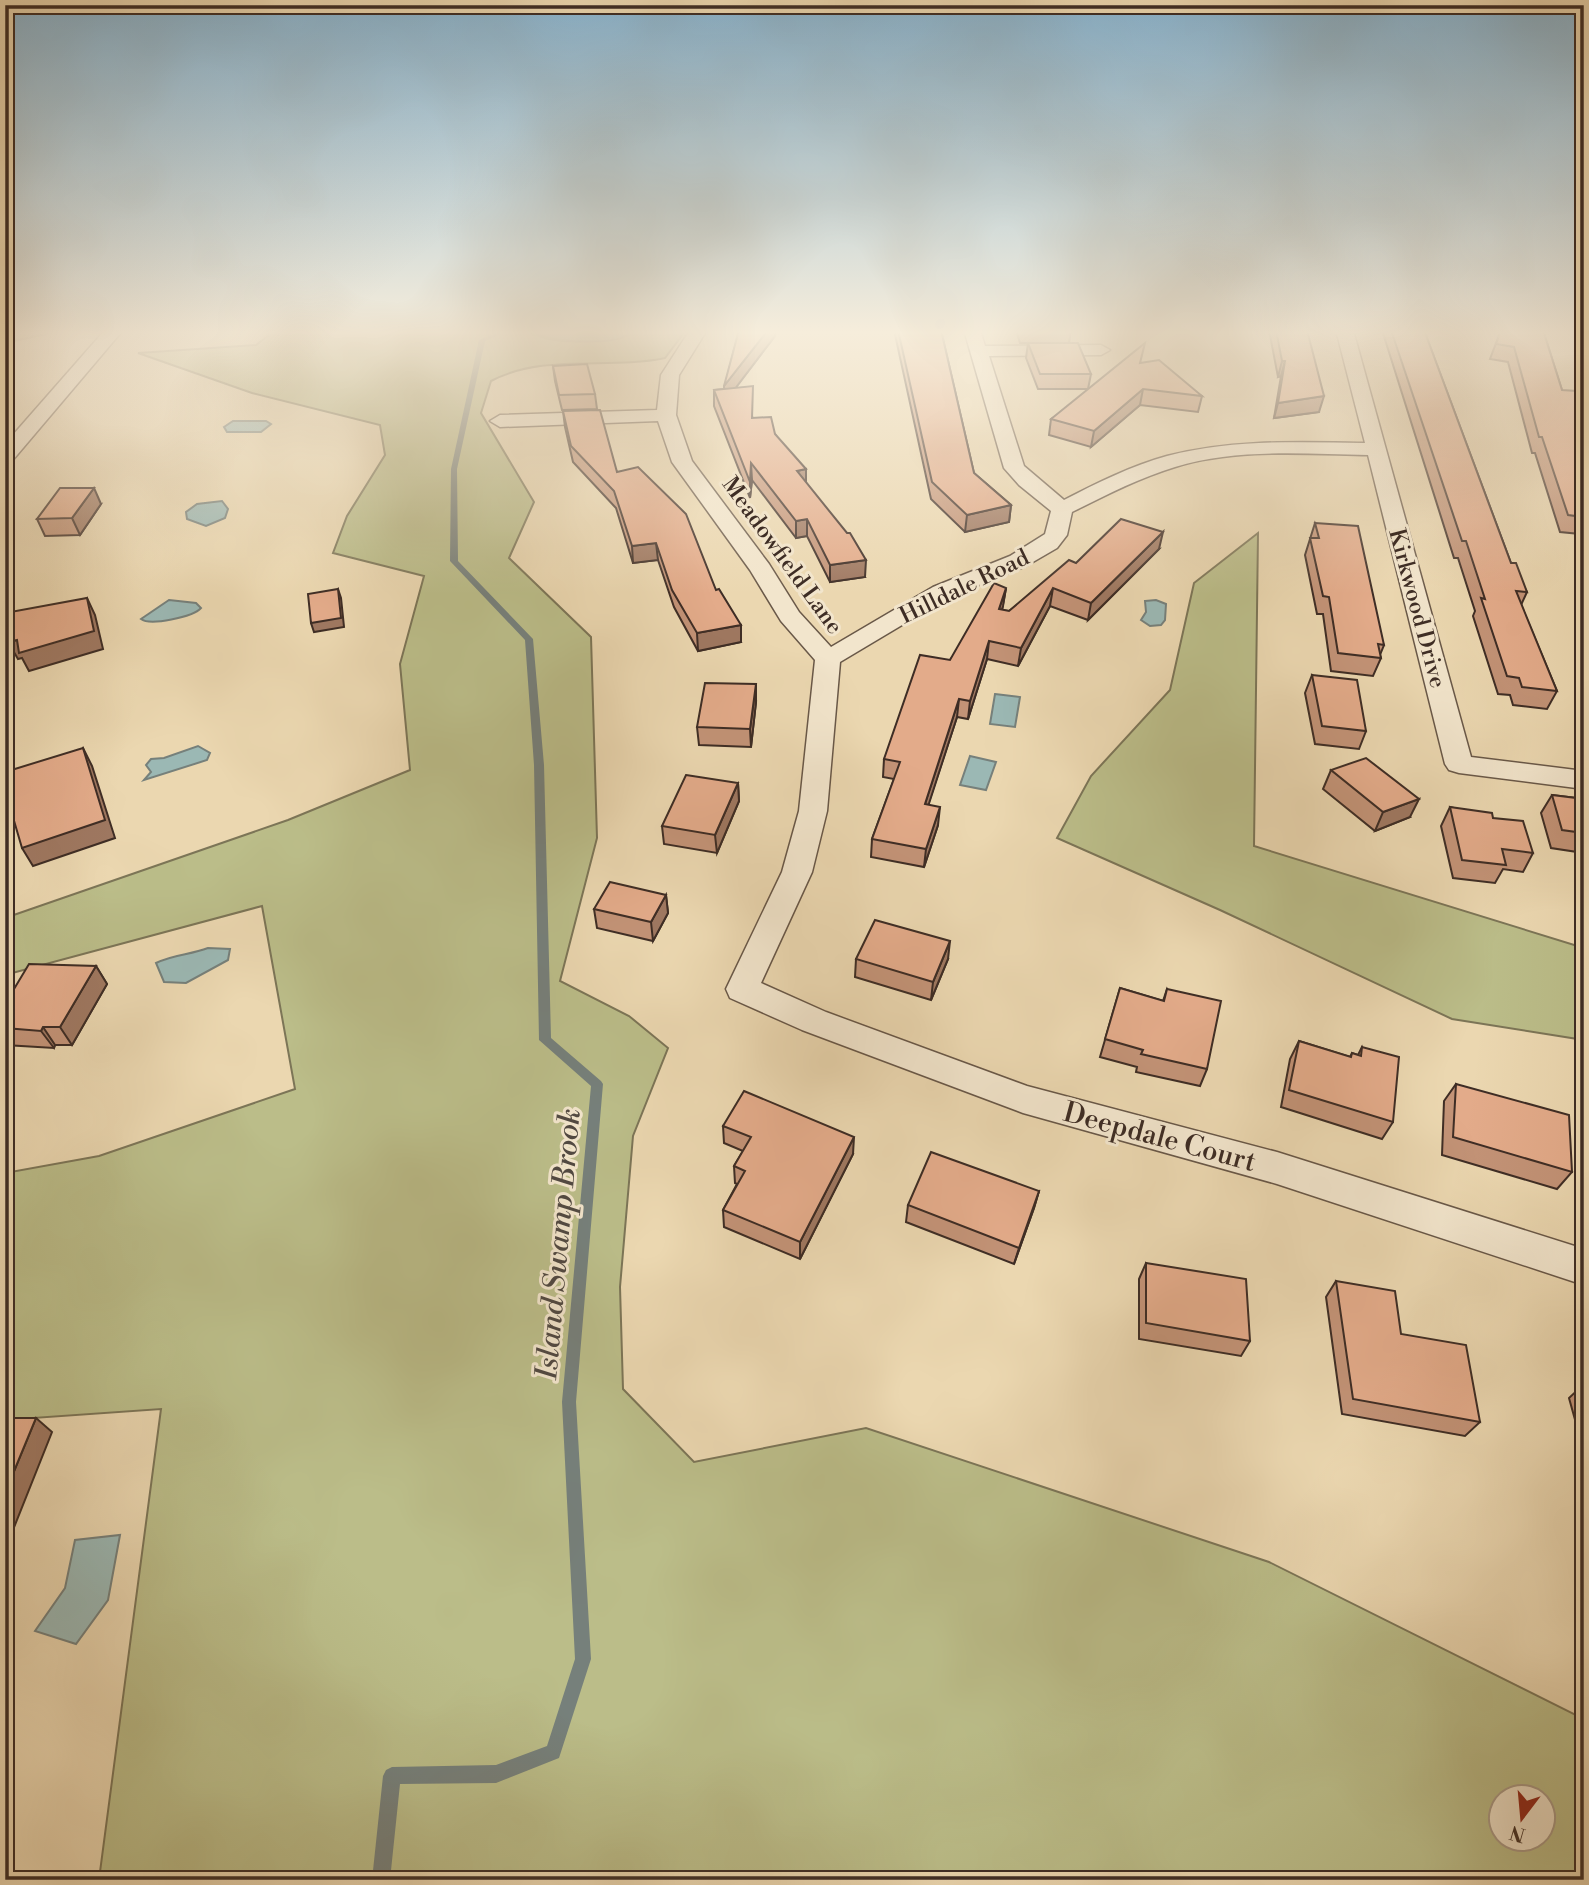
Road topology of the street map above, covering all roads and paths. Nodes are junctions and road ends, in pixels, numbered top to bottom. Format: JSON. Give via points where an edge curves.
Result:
{"nodes":[{"id":1,"x":39,"y":418,"type":"edge"},
{"id":2,"x":584,"y":418,"type":"edge"},
{"id":3,"x":667,"y":418,"type":"edge"},
{"id":4,"x":999,"y":418,"type":"edge"},
{"id":5,"x":1368,"y":418,"type":"edge"},
{"id":6,"x":500,"y":421,"type":"dead end"},
{"id":7,"x":1376,"y":449,"type":"junction"},
{"id":8,"x":5,"y":457,"type":"edge"},
{"id":9,"x":1062,"y":509,"type":"junction"},
{"id":10,"x":828,"y":659,"type":"junction"},
{"id":11,"x":1584,"y":780,"type":"edge"},
{"id":12,"x":1584,"y":1267,"type":"edge"}],
"edges":[{"from":1,"to":8,"type":"street"},
{"from":2,"to":6,"type":"street"},
{"from":3,"to":10,"type":"street","name":"Meadowfield Lane","via":[[682,462],[761,569],[789,616]]},
{"from":4,"to":9,"type":"street","via":[[1014,468]]},
{"from":5,"to":7,"type":"street","name":"Kirkwood Drive"},
{"from":7,"to":9,"type":"street","via":[[1252,450],[1186,458],[1147,469]]},
{"from":7,"to":11,"type":"street","name":"Kirkwood Drive","via":[[1459,764]]},
{"from":9,"to":10,"type":"street","name":"Hilldale Road","via":[[1056,535],[1049,543],[1018,561],[941,592]]},
{"from":10,"to":12,"type":"street","name":"Deepdale Court","via":[[807,836],[797,872],[742,989],[814,1021],[1023,1098],[1276,1168]]}]}
